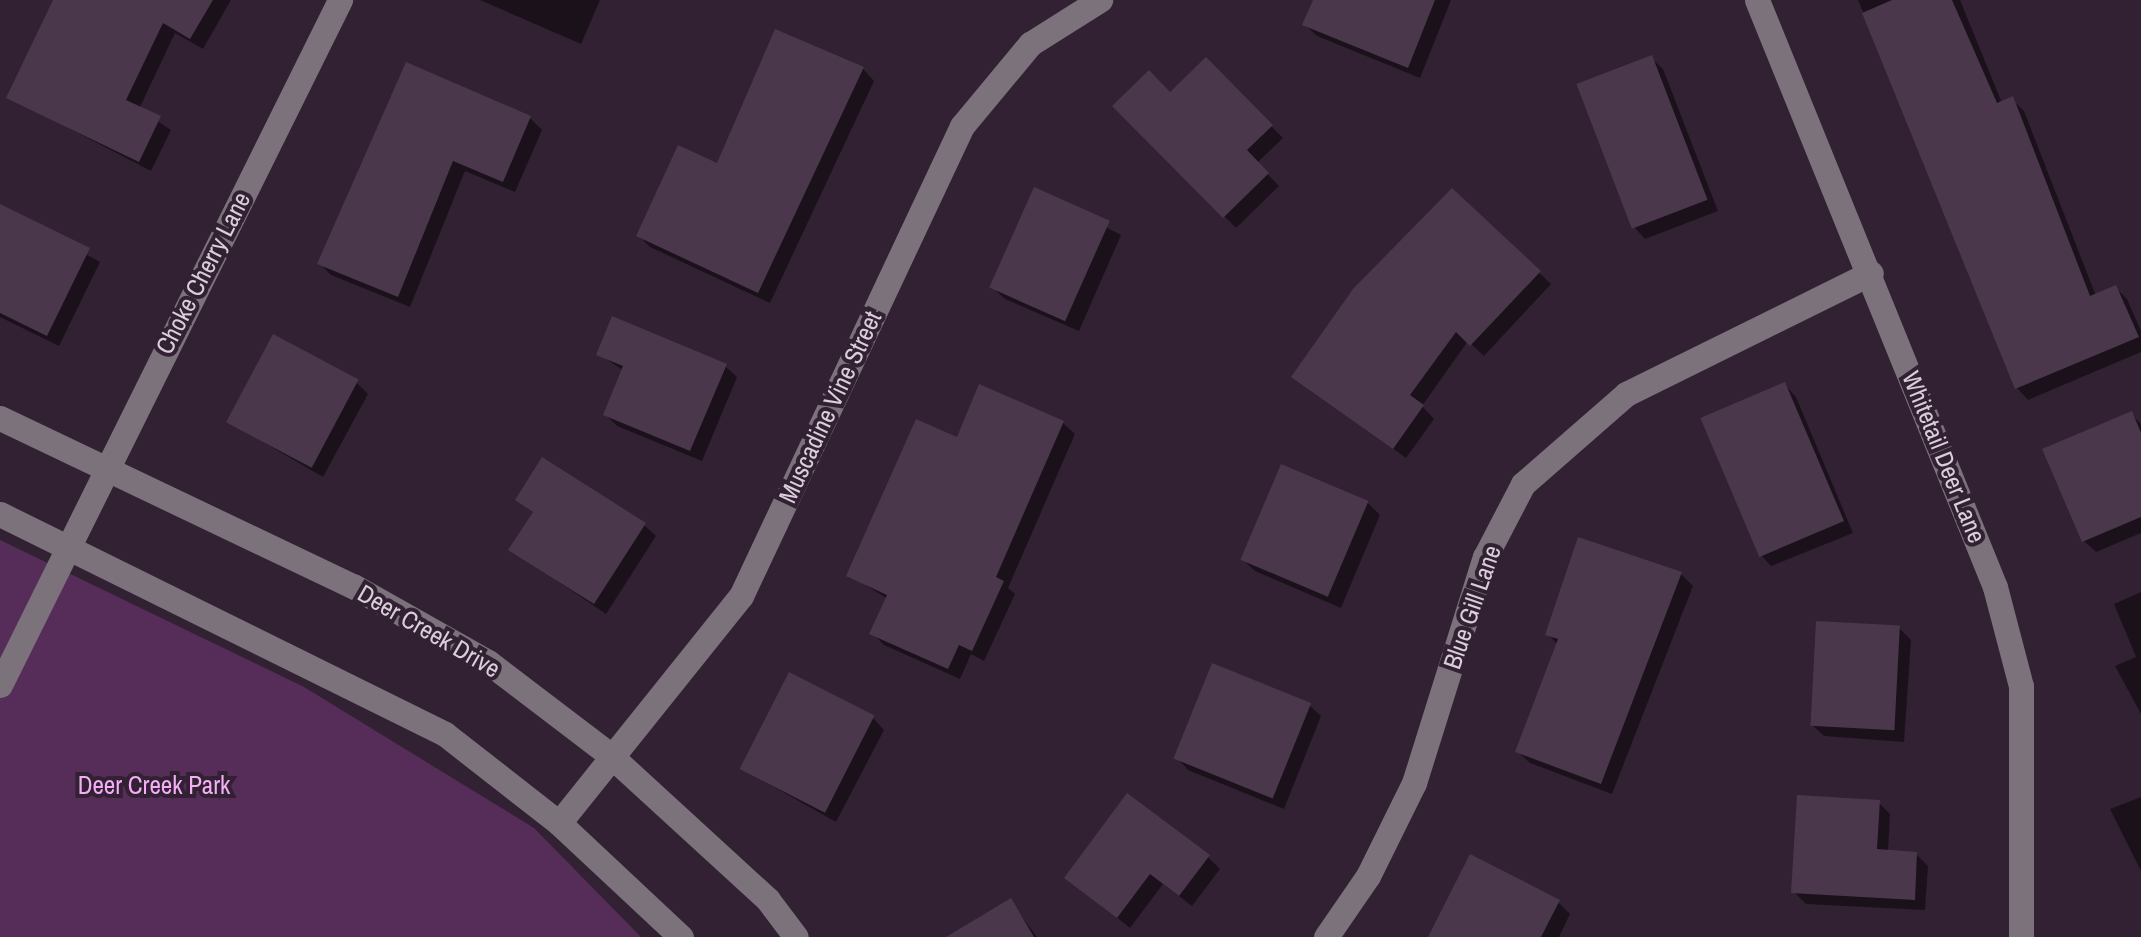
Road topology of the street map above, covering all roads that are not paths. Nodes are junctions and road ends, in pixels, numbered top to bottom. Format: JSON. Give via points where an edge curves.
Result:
{"nodes":[{"id":1,"x":340,"y":0,"type":"edge"},
{"id":2,"x":1100,"y":0,"type":"edge"},
{"id":3,"x":1758,"y":0,"type":"edge"},
{"id":4,"x":1870,"y":273,"type":"junction"},
{"id":5,"x":0,"y":418,"type":"edge"},
{"id":6,"x":104,"y":469,"type":"junction"},
{"id":7,"x":0,"y":514,"type":"edge"},
{"id":8,"x":67,"y":547,"type":"junction"},
{"id":9,"x":0,"y":685,"type":"edge"},
{"id":10,"x":610,"y":755,"type":"junction"},
{"id":11,"x":559,"y":823,"type":"junction"},
{"id":12,"x":681,"y":937,"type":"edge"},
{"id":13,"x":796,"y":937,"type":"edge"},
{"id":14,"x":1326,"y":937,"type":"edge"},
{"id":15,"x":2021,"y":937,"type":"edge"}],
"edges":[{"from":1,"to":6,"type":"street","name":"Choke Cherry Lane"},
{"from":2,"to":10,"type":"street","name":"Muscadine Vine Street","via":[[1030,44],[962,126],[741,596]]},
{"from":3,"to":4,"type":"street","name":"Whitetail Deer Lane"},
{"from":4,"to":14,"type":"street","name":"Blue Gill Lane","via":[[1626,394],[1523,484],[1485,557],[1414,783],[1368,876]]},
{"from":4,"to":15,"type":"street","name":"Whitetail Deer Lane","via":[[1995,587],[2021,686]]},
{"from":5,"to":6,"type":"street","name":"Deer Creek Drive"},
{"from":6,"to":8,"type":"street","name":"Choke Cherry Lane"},
{"from":6,"to":10,"type":"street","name":"Deer Creek Drive","via":[[353,586],[488,662]]},
{"from":7,"to":8,"type":"street"},
{"from":8,"to":9,"type":"street","name":"Choke Cherry Lane"},
{"from":8,"to":11,"type":"street","via":[[444,734]]},
{"from":10,"to":11,"type":"street","name":"Muscadine Vine Street"},
{"from":10,"to":13,"type":"street","name":"Deer Creek Drive","via":[[768,900]]},
{"from":11,"to":12,"type":"street"}]}
